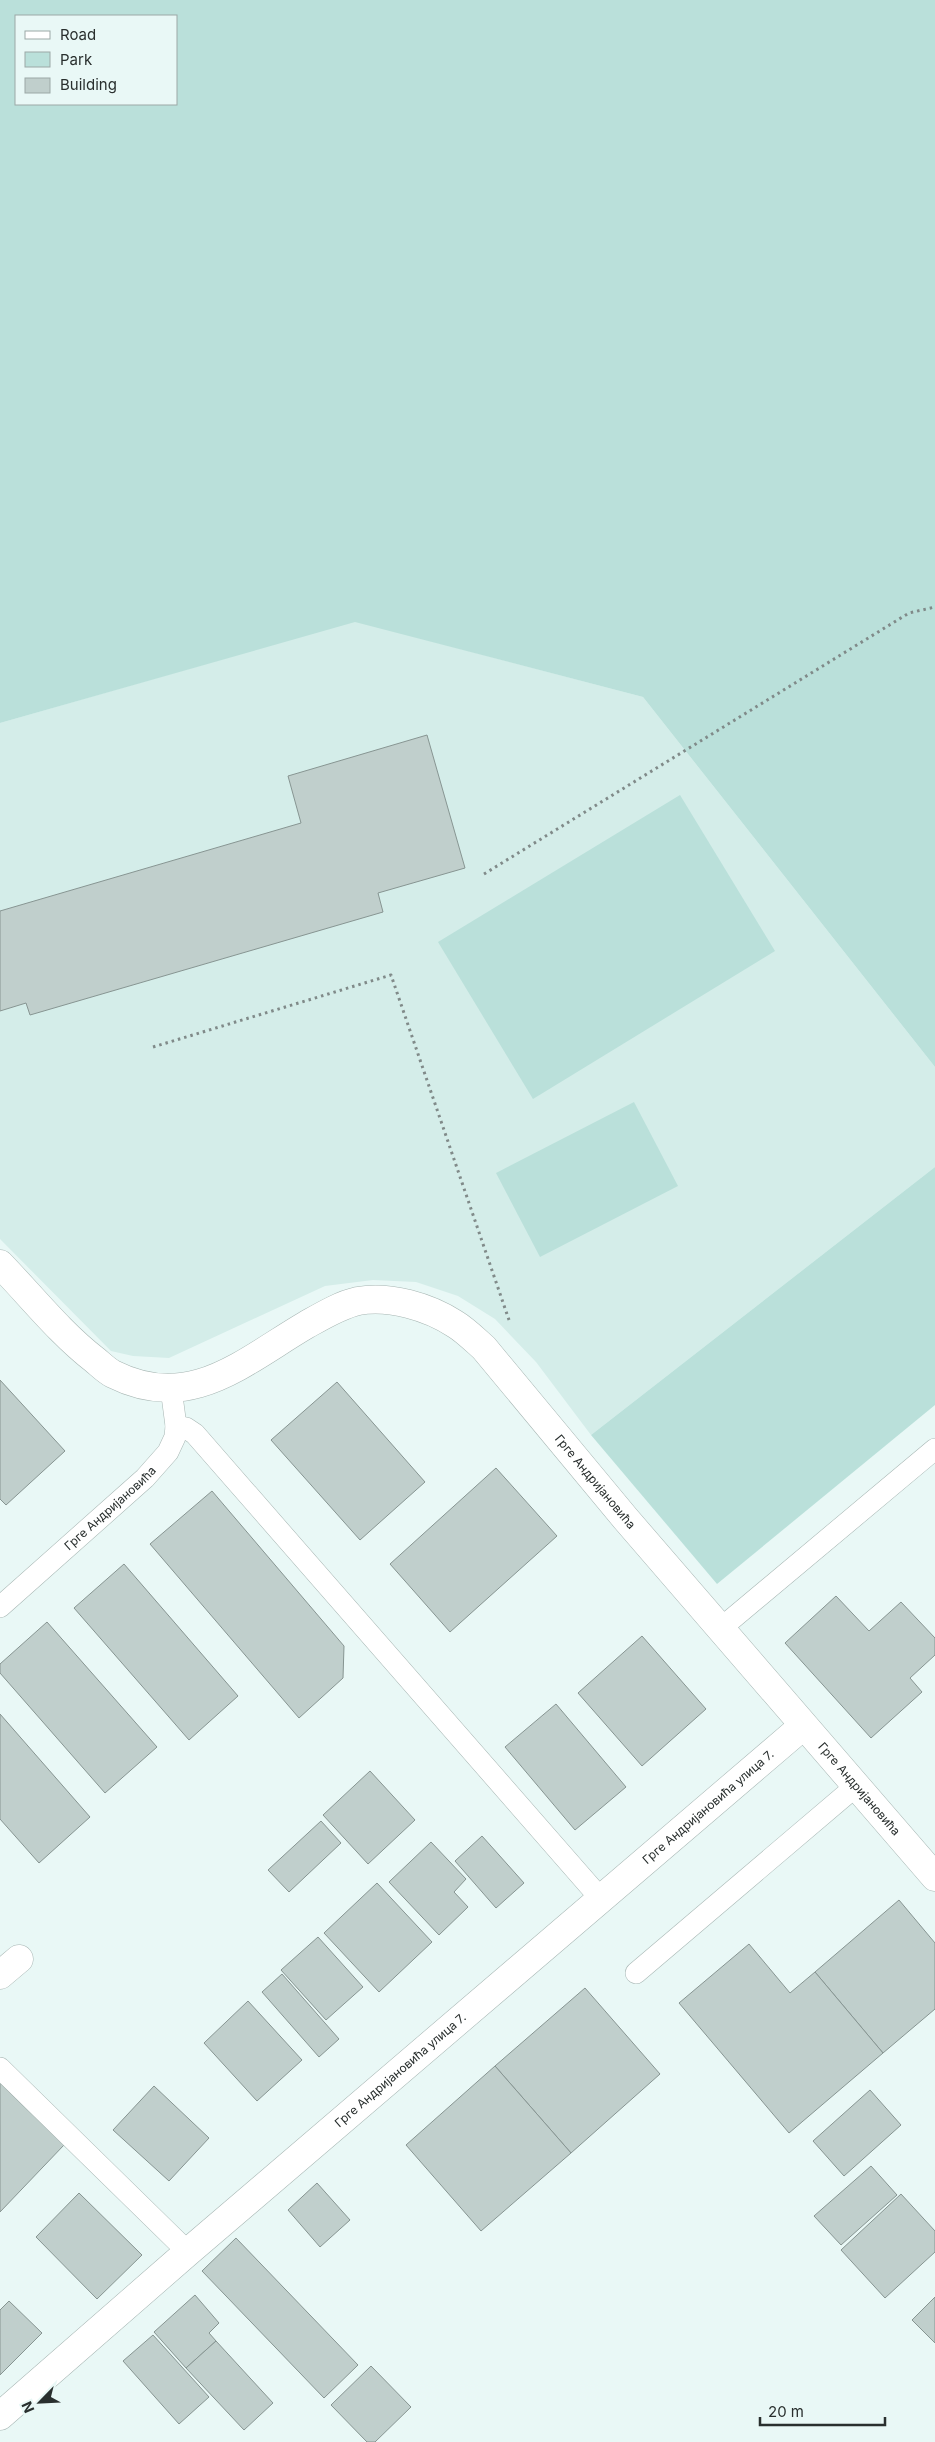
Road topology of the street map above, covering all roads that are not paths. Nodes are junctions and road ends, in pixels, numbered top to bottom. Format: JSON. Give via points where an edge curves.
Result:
{"nodes":[{"id":1,"x":0,"y":1264,"type":"edge"},
{"id":2,"x":170,"y":1388,"type":"junction"},
{"id":3,"x":176,"y":1426,"type":"junction"},
{"id":4,"x":935,"y":1449,"type":"edge"},
{"id":5,"x":0,"y":1607,"type":"edge"},
{"id":6,"x":720,"y":1629,"type":"junction"},
{"id":7,"x":803,"y":1726,"type":"junction"},
{"id":8,"x":856,"y":1786,"type":"junction"},
{"id":9,"x":931,"y":1865,"type":"edge"},
{"id":10,"x":601,"y":1899,"type":"junction"},
{"id":11,"x":636,"y":1974,"type":"dead end"},
{"id":12,"x":0,"y":2068,"type":"edge"},
{"id":13,"x":188,"y":2252,"type":"junction"},
{"id":14,"x":0,"y":2416,"type":"edge"}],
"edges":[{"from":1,"to":2,"type":"street","name":"Грге Андријановића","via":[[80,1348],[112,1374],[147,1387]]},
{"from":2,"to":3,"type":"lane","name":"Грге Андријановића"},
{"from":2,"to":6,"type":"street","name":"Грге Андријановића","via":[[196,1386],[219,1378],[322,1316],[358,1301],[410,1304],[433,1312],[456,1324],[484,1348]]},
{"from":3,"to":5,"type":"lane","name":"Грге Андријановића","via":[[168,1452],[145,1478]]},
{"from":3,"to":10,"type":"lane","via":[[195,1434]]},
{"from":4,"to":6,"type":"lane"},
{"from":6,"to":7,"type":"street","name":"Грге Андријановића"},
{"from":7,"to":8,"type":"street","name":"Грге Андријановића"},
{"from":7,"to":10,"type":"street","name":"Грге Андријановића улица 7."},
{"from":8,"to":9,"type":"street","name":"Грге Андријановића"},
{"from":8,"to":11,"type":"lane"},
{"from":10,"to":13,"type":"street","name":"Грге Андријановића улица 7."},
{"from":12,"to":13,"type":"lane"},
{"from":13,"to":14,"type":"street","name":"Грге Андријановића улица 7."}]}
